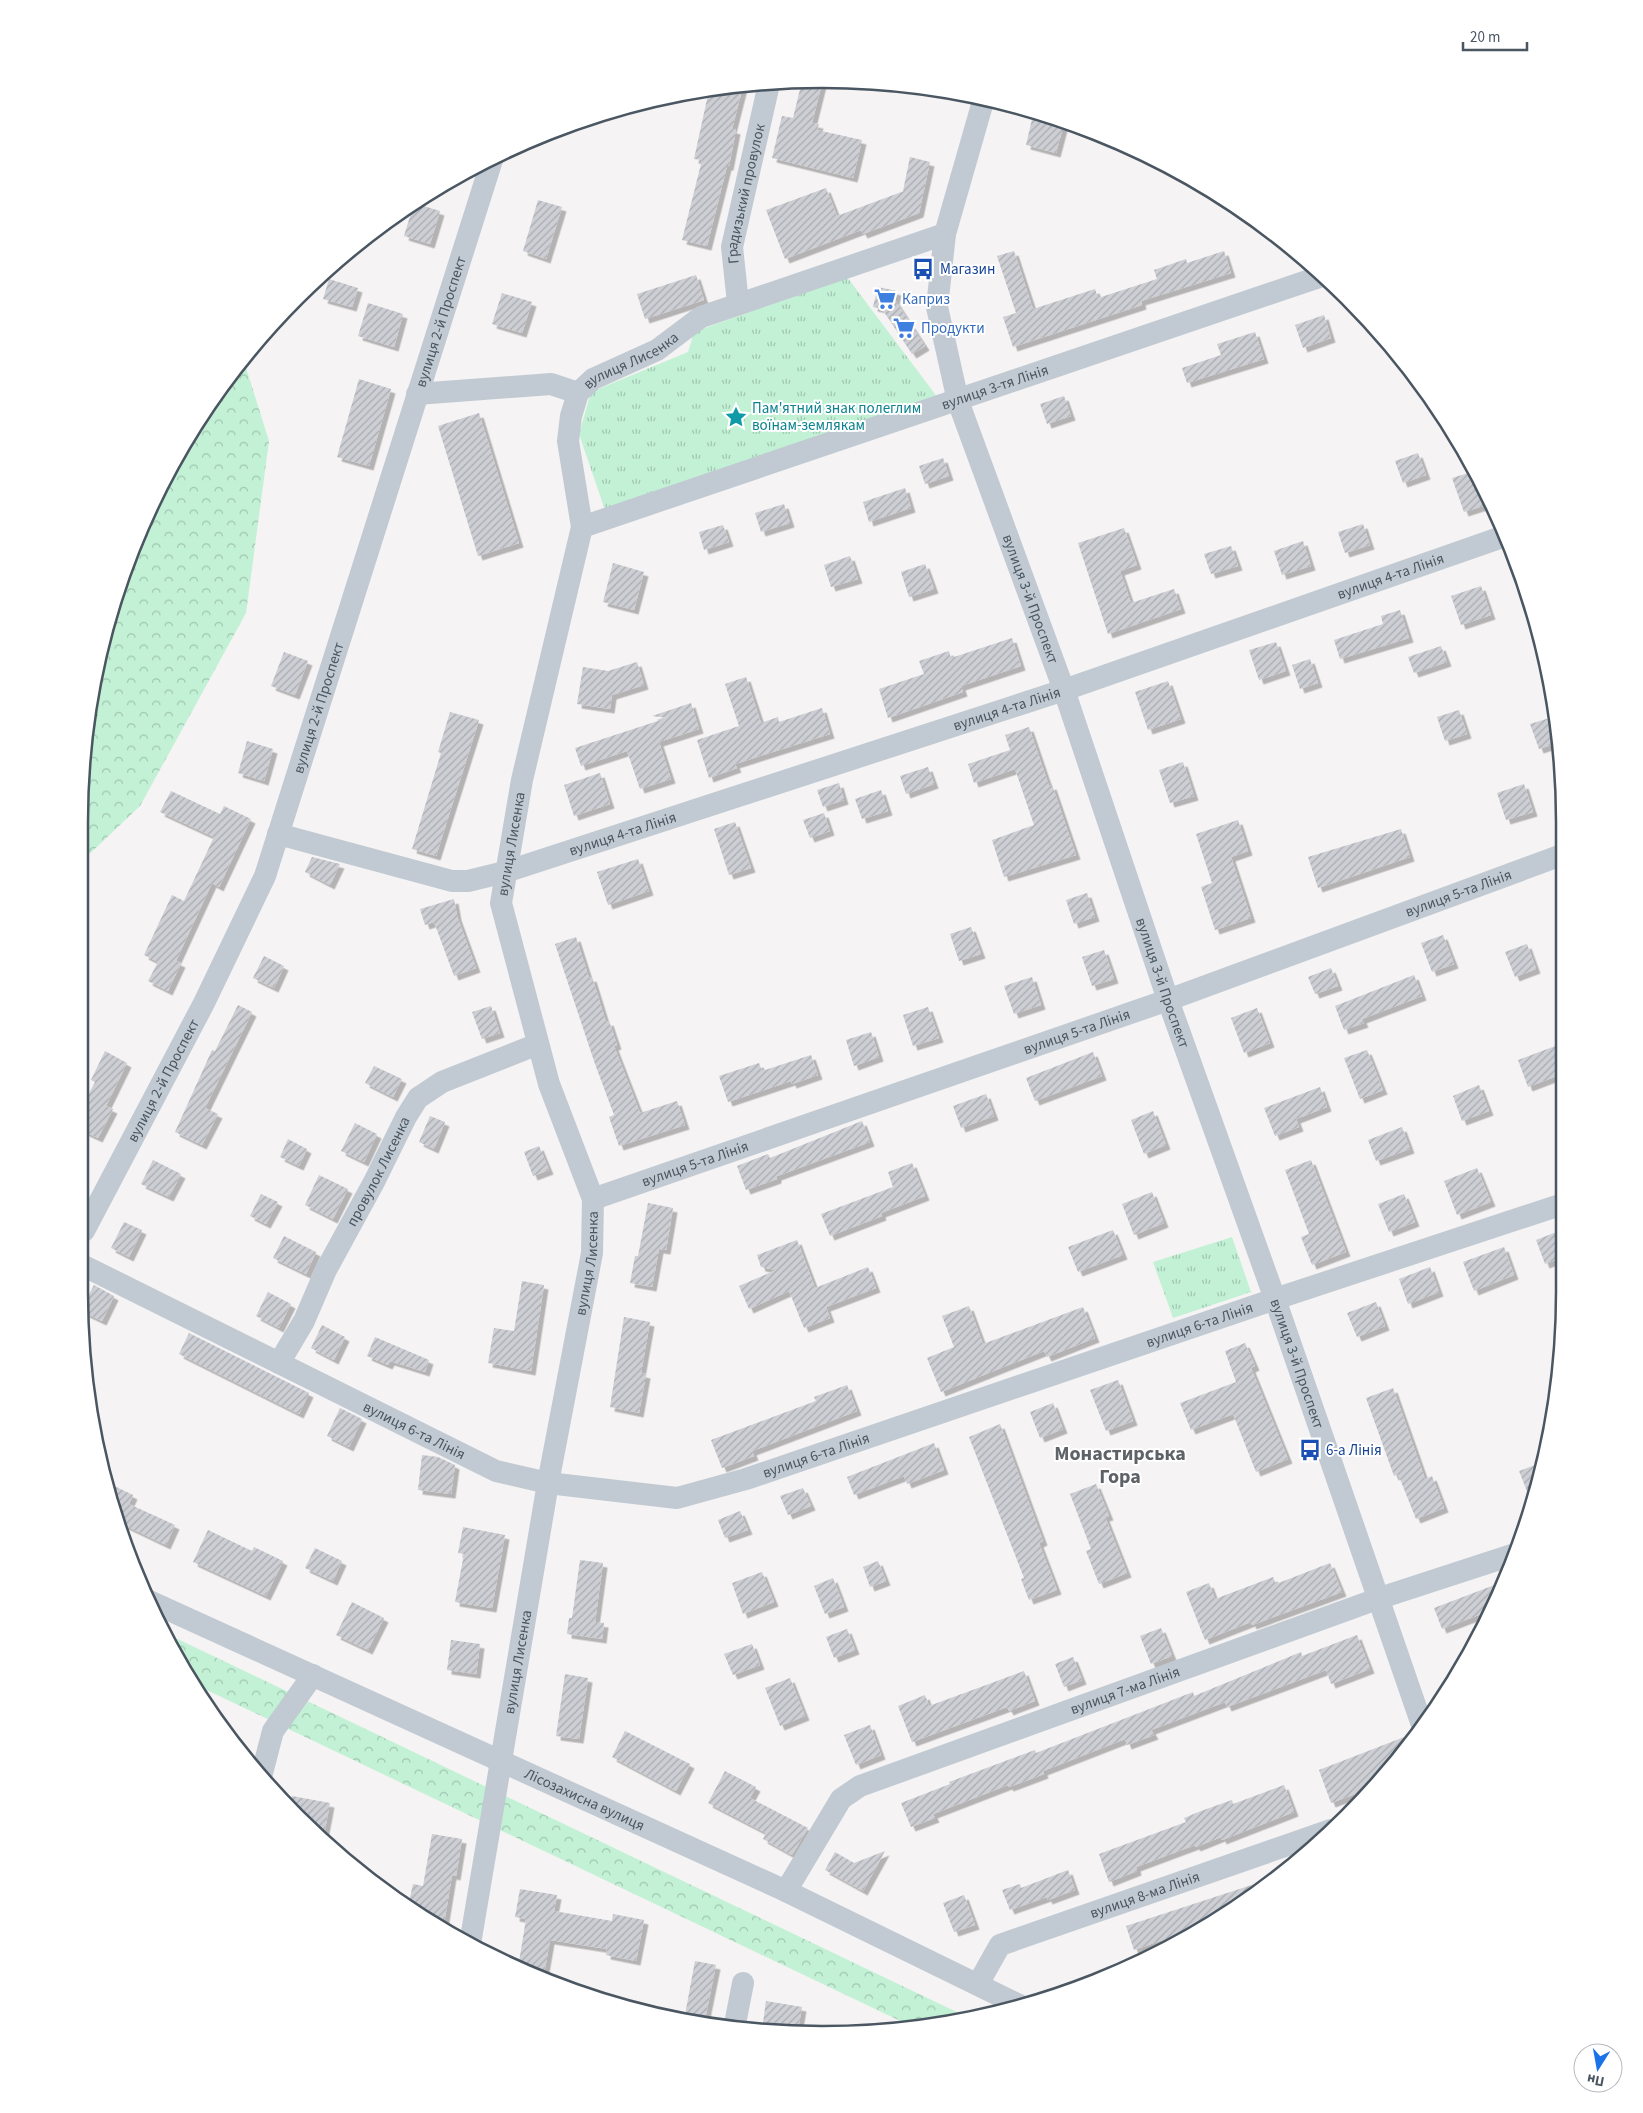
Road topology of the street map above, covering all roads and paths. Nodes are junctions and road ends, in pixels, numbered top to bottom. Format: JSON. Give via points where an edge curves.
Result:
{"nodes":[{"id":1,"x":768,"y":90,"type":"edge"},
{"id":2,"x":982,"y":106,"type":"edge"},
{"id":3,"x":490,"y":167,"type":"edge"},
{"id":4,"x":945,"y":234,"type":"junction"},
{"id":5,"x":1315,"y":279,"type":"edge"},
{"id":6,"x":738,"y":303,"type":"junction"},
{"id":7,"x":578,"y":393,"type":"junction"},
{"id":8,"x":417,"y":394,"type":"junction"},
{"id":9,"x":958,"y":401,"type":"junction"},
{"id":10,"x":582,"y":527,"type":"junction"},
{"id":11,"x":1499,"y":538,"type":"edge"},
{"id":12,"x":1064,"y":690,"type":"junction"},
{"id":13,"x":278,"y":834,"type":"junction"},
{"id":14,"x":1556,"y":857,"type":"edge"},
{"id":15,"x":505,"y":872,"type":"junction"},
{"id":16,"x":1168,"y":1000,"type":"junction"},
{"id":17,"x":538,"y":1044,"type":"junction"},
{"id":18,"x":593,"y":1199,"type":"junction"},
{"id":19,"x":1556,"y":1206,"type":"edge"},
{"id":20,"x":88,"y":1222,"type":"edge"},
{"id":21,"x":88,"y":1268,"type":"edge"},
{"id":22,"x":1275,"y":1298,"type":"junction"},
{"id":23,"x":279,"y":1364,"type":"junction"},
{"id":24,"x":548,"y":1483,"type":"junction"},
{"id":25,"x":1506,"y":1557,"type":"edge"},
{"id":26,"x":1380,"y":1598,"type":"junction"},
{"id":27,"x":158,"y":1605,"type":"edge"},
{"id":28,"x":313,"y":1675,"type":"junction"},
{"id":29,"x":1419,"y":1717,"type":"edge"},
{"id":30,"x":500,"y":1760,"type":"junction"},
{"id":31,"x":264,"y":1767,"type":"edge"},
{"id":32,"x":1312,"y":1836,"type":"edge"},
{"id":33,"x":786,"y":1891,"type":"junction"},
{"id":34,"x":471,"y":1936,"type":"edge"},
{"id":35,"x":743,"y":1983,"type":"dead end"},
{"id":36,"x":978,"y":1984,"type":"junction"},
{"id":37,"x":1011,"y":2000,"type":"edge"},
{"id":38,"x":736,"y":2020,"type":"edge"}],
"edges":[{"from":1,"to":6,"type":"street","name":"Градизький провулок","via":[[732,247]]},
{"from":2,"to":4,"type":"street"},
{"from":3,"to":8,"type":"street","name":"вулиця 2-й Проспект"},
{"from":4,"to":6,"type":"street","name":"вулиця Лисенка"},
{"from":4,"to":9,"type":"street","name":"вулиця 3-й Проспект","via":[[937,306]]},
{"from":5,"to":9,"type":"street","name":"вулиця 3-тя Лінія"},
{"from":6,"to":7,"type":"street","name":"вулиця Лисенка","via":[[702,317],[656,350],[593,379]]},
{"from":7,"to":8,"type":"street","via":[[551,384]]},
{"from":7,"to":10,"type":"street","name":"вулиця Лисенка","via":[[570,416],[568,441]]},
{"from":8,"to":13,"type":"street","name":"вулиця 2-й Проспект"},
{"from":9,"to":10,"type":"street","name":"вулиця 3-тя Лінія"},
{"from":9,"to":12,"type":"street","name":"вулиця 3-й Проспект"},
{"from":10,"to":15,"type":"street","name":"вулиця Лисенка","via":[[522,780]]},
{"from":11,"to":12,"type":"street","name":"вулиця 4-та Лінія"},
{"from":12,"to":15,"type":"street","name":"вулиця 4-та Лінія"},
{"from":12,"to":16,"type":"street","name":"вулиця 3-й Проспект"},
{"from":13,"to":15,"type":"street","name":"вулиця 4-та Лінія","via":[[452,882]]},
{"from":13,"to":20,"type":"street","name":"вулиця 2-й Проспект","via":[[265,876],[204,1003]]},
{"from":14,"to":16,"type":"street","name":"вулиця 5-та Лінія"},
{"from":15,"to":17,"type":"street","name":"вулиця Лисенка","via":[[501,903]]},
{"from":16,"to":18,"type":"street","name":"вулиця 5-та Лінія"},
{"from":16,"to":22,"type":"street","name":"вулиця 3-й Проспект"},
{"from":17,"to":18,"type":"street","name":"вулиця Лисенка","via":[[549,1084]]},
{"from":17,"to":23,"type":"street","name":"провулок Лисенка","via":[[442,1082],[418,1098]]},
{"from":18,"to":24,"type":"street","name":"вулиця Лисенка","via":[[592,1253]]},
{"from":19,"to":22,"type":"street","name":"вулиця 6-та Лінія"},
{"from":21,"to":23,"type":"street","name":"вулиця 6-та Лінія"},
{"from":22,"to":24,"type":"street","name":"вулиця 6-та Лінія","via":[[746,1479],[676,1498]]},
{"from":22,"to":26,"type":"street","name":"вулиця 3-й Проспект"},
{"from":23,"to":24,"type":"street","name":"вулиця 6-та Лінія","via":[[496,1471]]},
{"from":24,"to":30,"type":"street","name":"вулиця Лисенка"},
{"from":25,"to":26,"type":"street","name":"вулиця 7-ма Лінія"},
{"from":26,"to":29,"type":"street","name":"вулиця 3-й Проспект"},
{"from":26,"to":33,"type":"street","name":"вулиця 7-ма Лінія","via":[[860,1786],[841,1800]]},
{"from":27,"to":28,"type":"street","name":"Лісозахисна вулиця"},
{"from":28,"to":30,"type":"street","name":"Лісозахисна вулиця"},
{"from":28,"to":31,"type":"street","via":[[273,1731]]},
{"from":30,"to":33,"type":"street","name":"Лісозахисна вулиця"},
{"from":30,"to":34,"type":"street","name":"вулиця Лисенка"},
{"from":32,"to":36,"type":"street","name":"вулиця 8-ма Лінія","via":[[1000,1945]]},
{"from":33,"to":36,"type":"street","name":"Лісозахисна вулиця"},
{"from":35,"to":38,"type":"street"},
{"from":36,"to":37,"type":"street","name":"Лісозахисна вулиця"}]}
